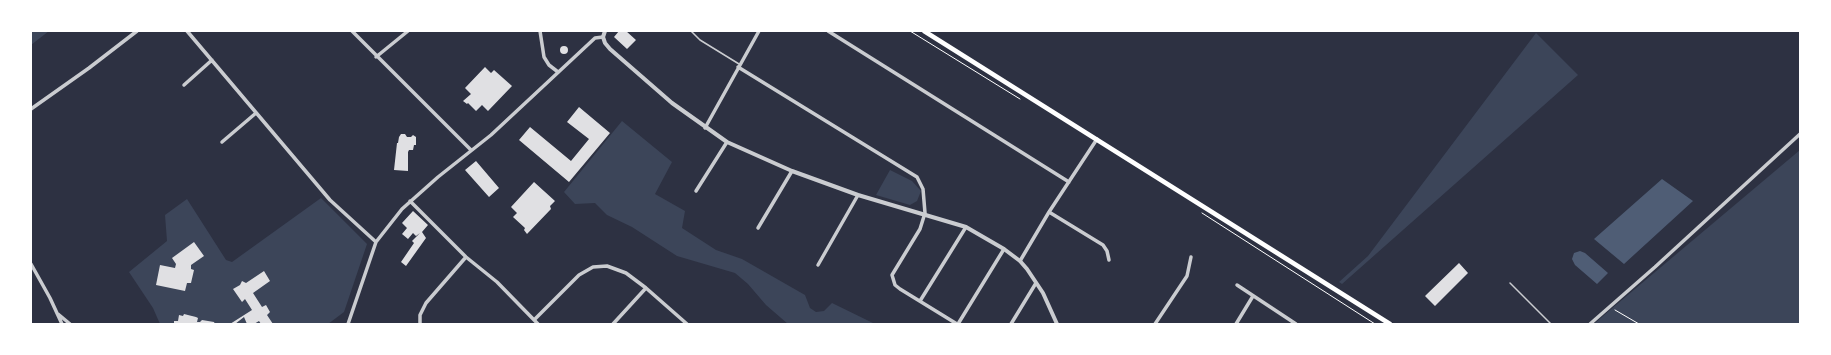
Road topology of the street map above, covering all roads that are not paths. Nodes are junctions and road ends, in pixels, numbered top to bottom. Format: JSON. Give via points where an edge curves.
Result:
{"nodes":[{"id":1,"x":137,"y":31,"type":"edge"},
{"id":2,"x":187,"y":31,"type":"edge"},
{"id":3,"x":352,"y":31,"type":"edge"},
{"id":4,"x":408,"y":31,"type":"edge"},
{"id":5,"x":540,"y":31,"type":"edge"},
{"id":6,"x":605,"y":31,"type":"edge"},
{"id":7,"x":691,"y":31,"type":"edge"},
{"id":8,"x":759,"y":31,"type":"edge"},
{"id":9,"x":828,"y":31,"type":"edge"},
{"id":10,"x":924,"y":31,"type":"edge"},
{"id":11,"x":603,"y":37,"type":"junction"},
{"id":12,"x":376,"y":57,"type":"junction"},
{"id":13,"x":212,"y":60,"type":"junction"},
{"id":14,"x":739,"y":65,"type":"junction"},
{"id":15,"x":558,"y":72,"type":"junction"},
{"id":16,"x":184,"y":85,"type":"dead end"},
{"id":17,"x":31,"y":109,"type":"edge"},
{"id":18,"x":256,"y":113,"type":"junction"},
{"id":19,"x":705,"y":128,"type":"junction"},
{"id":20,"x":1800,"y":134,"type":"edge"},
{"id":21,"x":1097,"y":139,"type":"junction"},
{"id":22,"x":222,"y":142,"type":"dead end"},
{"id":23,"x":727,"y":142,"type":"junction"},
{"id":24,"x":471,"y":150,"type":"junction"},
{"id":25,"x":792,"y":171,"type":"junction"},
{"id":26,"x":1069,"y":182,"type":"junction"},
{"id":27,"x":696,"y":191,"type":"dead end"},
{"id":28,"x":858,"y":195,"type":"junction"},
{"id":29,"x":410,"y":201,"type":"junction"},
{"id":30,"x":1049,"y":212,"type":"junction"},
{"id":31,"x":925,"y":213,"type":"junction"},
{"id":32,"x":966,"y":227,"type":"junction"},
{"id":33,"x":758,"y":228,"type":"dead end"},
{"id":34,"x":376,"y":242,"type":"junction"},
{"id":35,"x":1004,"y":249,"type":"junction"},
{"id":36,"x":466,"y":257,"type":"junction"},
{"id":37,"x":1191,"y":257,"type":"dead end"},
{"id":38,"x":1109,"y":260,"type":"dead end"},
{"id":39,"x":1020,"y":261,"type":"junction"},
{"id":40,"x":31,"y":264,"type":"edge"},
{"id":41,"x":818,"y":265,"type":"dead end"},
{"id":42,"x":1036,"y":283,"type":"junction"},
{"id":43,"x":1510,"y":283,"type":"dead end"},
{"id":44,"x":1236,"y":285,"type":"dead end"},
{"id":45,"x":646,"y":288,"type":"junction"},
{"id":46,"x":1253,"y":296,"type":"junction"},
{"id":47,"x":920,"y":301,"type":"junction"},
{"id":48,"x":56,"y":312,"type":"junction"},
{"id":49,"x":534,"y":320,"type":"junction"},
{"id":50,"x":62,"y":324,"type":"edge"},
{"id":51,"x":70,"y":324,"type":"edge"},
{"id":52,"x":348,"y":324,"type":"edge"},
{"id":53,"x":420,"y":324,"type":"edge"},
{"id":54,"x":538,"y":324,"type":"edge"},
{"id":55,"x":614,"y":324,"type":"edge"},
{"id":56,"x":687,"y":324,"type":"edge"},
{"id":57,"x":958,"y":324,"type":"edge"},
{"id":58,"x":1011,"y":324,"type":"edge"},
{"id":59,"x":1057,"y":324,"type":"edge"},
{"id":60,"x":1155,"y":324,"type":"edge"},
{"id":61,"x":1236,"y":324,"type":"edge"},
{"id":62,"x":1296,"y":324,"type":"edge"},
{"id":63,"x":1390,"y":324,"type":"edge"},
{"id":64,"x":1551,"y":324,"type":"edge"},
{"id":65,"x":1590,"y":324,"type":"edge"}],
"edges":[{"from":1,"to":17,"type":"street"},
{"from":2,"to":13,"type":"street"},
{"from":3,"to":12,"type":"street"},
{"from":4,"to":12,"type":"street"},
{"from":5,"to":15,"type":"street","via":[[544,57]]},
{"from":6,"to":11,"type":"street"},
{"from":7,"to":14,"type":"lane","via":[[700,40]]},
{"from":8,"to":14,"type":"street"},
{"from":9,"to":26,"type":"street"},
{"from":10,"to":21,"type":"main road"},
{"from":11,"to":15,"type":"street","via":[[595,38]]},
{"from":11,"to":19,"type":"street","via":[[610,49]]},
{"from":12,"to":24,"type":"street"},
{"from":13,"to":16,"type":"street"},
{"from":13,"to":18,"type":"street"},
{"from":14,"to":19,"type":"street"},
{"from":14,"to":31,"type":"street","via":[[917,177],[923,189]]},
{"from":15,"to":24,"type":"street","via":[[491,135]]},
{"from":18,"to":22,"type":"street"},
{"from":18,"to":34,"type":"street","via":[[330,200]]},
{"from":19,"to":23,"type":"street"},
{"from":20,"to":65,"type":"street"},
{"from":21,"to":26,"type":"street"},
{"from":21,"to":63,"type":"main road"},
{"from":23,"to":25,"type":"street"},
{"from":23,"to":27,"type":"street"},
{"from":24,"to":29,"type":"street"},
{"from":25,"to":28,"type":"street"},
{"from":25,"to":33,"type":"street"},
{"from":26,"to":30,"type":"street"},
{"from":28,"to":31,"type":"street"},
{"from":28,"to":41,"type":"street"},
{"from":29,"to":34,"type":"street"},
{"from":29,"to":36,"type":"street"},
{"from":30,"to":38,"type":"street","via":[[1103,244],[1108,251]]},
{"from":30,"to":39,"type":"street"},
{"from":31,"to":32,"type":"street"},
{"from":31,"to":47,"type":"street","via":[[920,229],[892,275],[895,285]]},
{"from":32,"to":35,"type":"street"},
{"from":32,"to":47,"type":"street"},
{"from":34,"to":52,"type":"street"},
{"from":35,"to":39,"type":"street"},
{"from":35,"to":57,"type":"street"},
{"from":36,"to":49,"type":"street","via":[[497,282]]},
{"from":36,"to":53,"type":"street","via":[[426,303],[420,315]]},
{"from":37,"to":60,"type":"street","via":[[1186,276]]},
{"from":39,"to":42,"type":"street"},
{"from":40,"to":48,"type":"street"},
{"from":42,"to":58,"type":"street"},
{"from":42,"to":59,"type":"street"},
{"from":43,"to":64,"type":"lane"},
{"from":44,"to":46,"type":"street"},
{"from":45,"to":49,"type":"street","via":[[626,274],[607,266],[593,267],[579,276]]},
{"from":45,"to":55,"type":"street"},
{"from":45,"to":56,"type":"street"},
{"from":46,"to":61,"type":"street"},
{"from":46,"to":62,"type":"street"},
{"from":47,"to":57,"type":"street"},
{"from":48,"to":50,"type":"street"},
{"from":48,"to":51,"type":"street"},
{"from":49,"to":54,"type":"street"}]}
